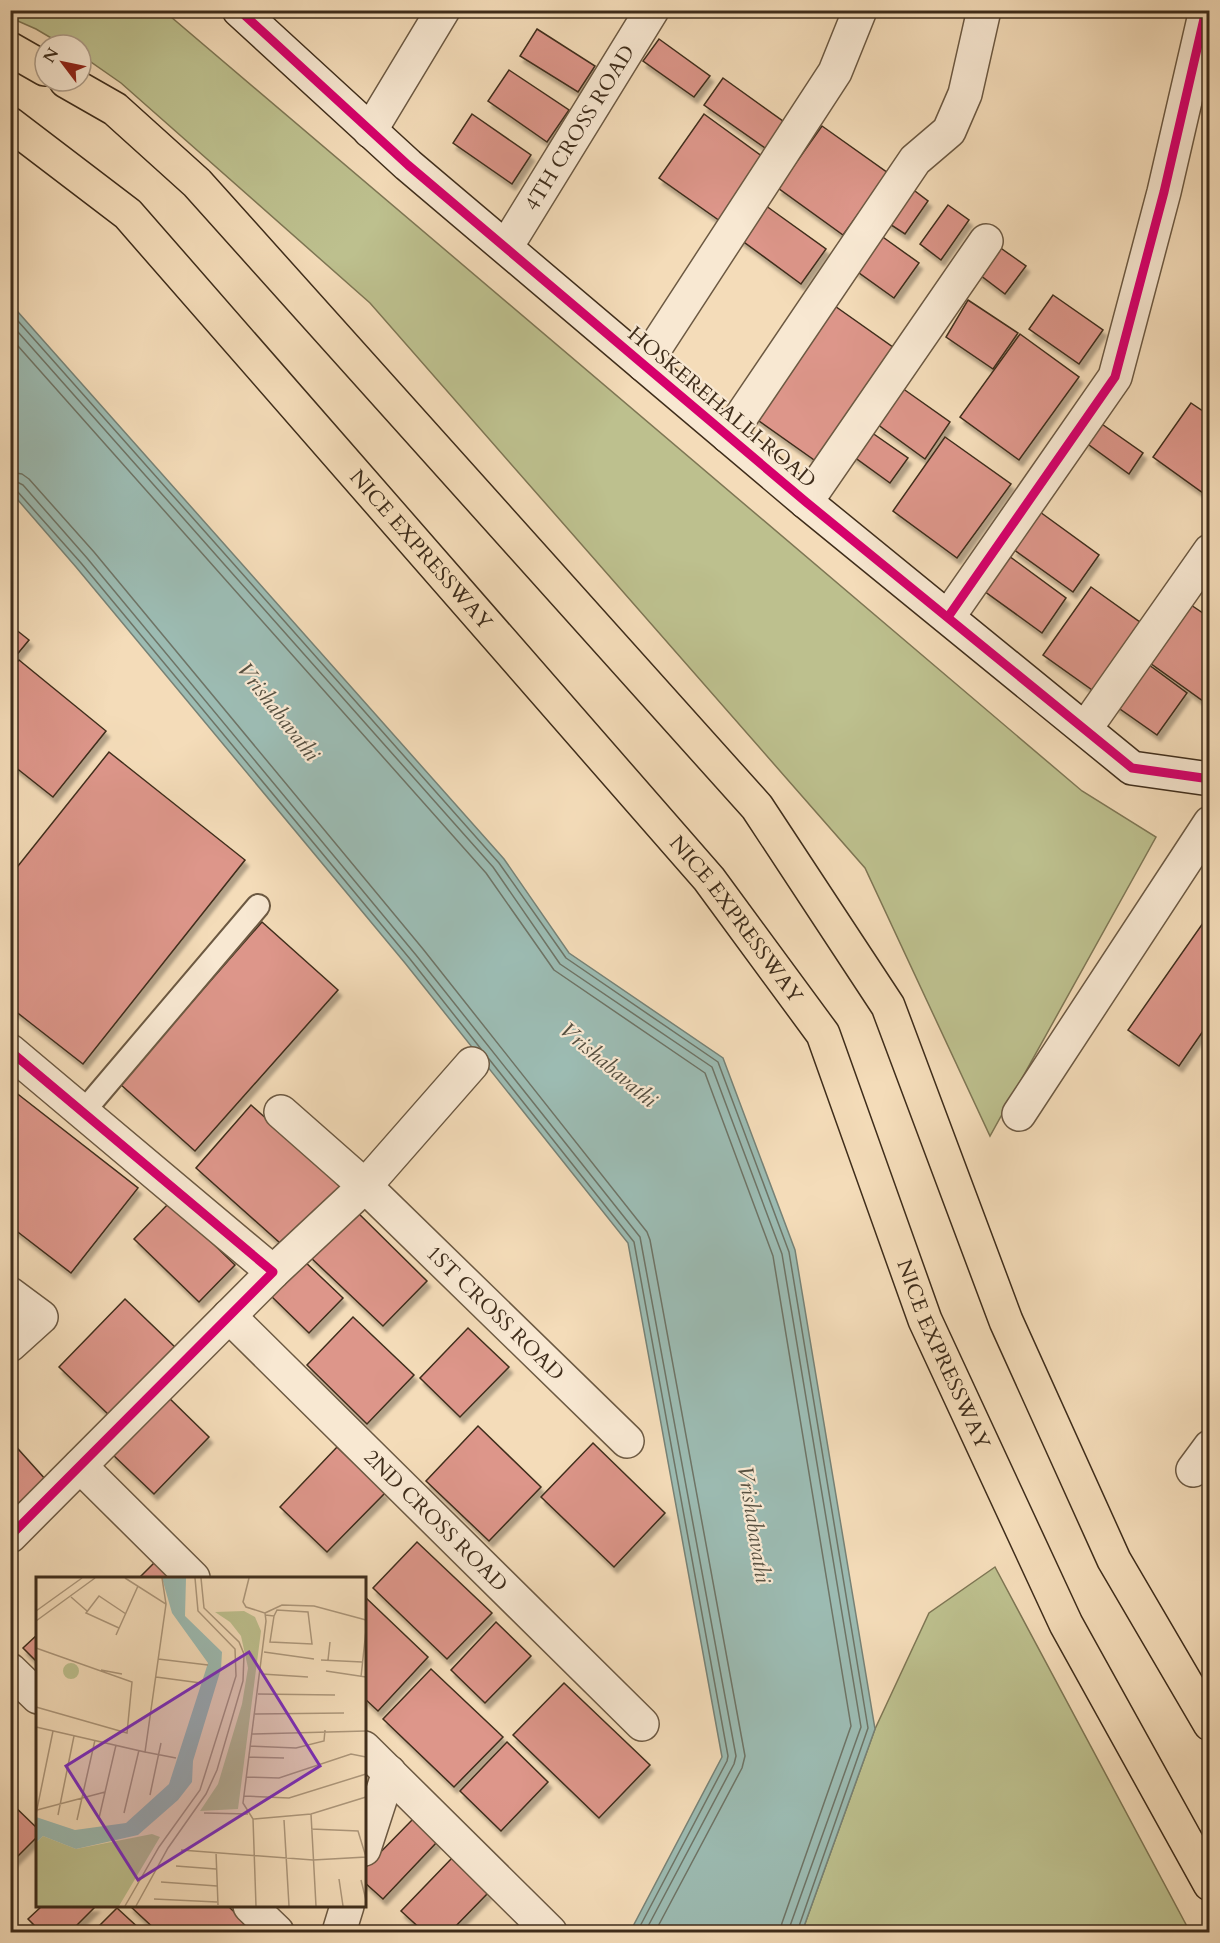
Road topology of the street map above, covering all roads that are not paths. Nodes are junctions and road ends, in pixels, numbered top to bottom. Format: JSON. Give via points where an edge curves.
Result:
{"nodes":[{"id":1,"x":239,"y":10,"type":"edge"},
{"id":2,"x":443,"y":10,"type":"edge"},
{"id":3,"x":652,"y":10,"type":"edge"},
{"id":4,"x":860,"y":10,"type":"edge"},
{"id":5,"x":984,"y":10,"type":"edge"},
{"id":6,"x":1206,"y":10,"type":"edge"},
{"id":7,"x":10,"y":49,"type":"edge"},
{"id":8,"x":33,"y":62,"type":"edge"},
{"id":9,"x":87,"y":93,"type":"edge"},
{"id":10,"x":10,"y":124,"type":"edge"},
{"id":11,"x":370,"y":130,"type":"junction"},
{"id":12,"x":986,"y":241,"type":"dead end"},
{"id":13,"x":506,"y":247,"type":"junction"},
{"id":14,"x":644,"y":365,"type":"junction"},
{"id":15,"x":728,"y":436,"type":"junction"},
{"id":16,"x":806,"y":502,"type":"junction"},
{"id":17,"x":1209,"y":551,"type":"edge"},
{"id":18,"x":948,"y":617,"type":"junction"},
{"id":19,"x":1085,"y":729,"type":"junction"},
{"id":20,"x":1209,"y":779,"type":"edge"},
{"id":21,"x":1209,"y":823,"type":"edge"},
{"id":22,"x":258,"y":906,"type":"dead end"},
{"id":23,"x":10,"y":1051,"type":"edge"},
{"id":24,"x":472,"y":1064,"type":"dead end"},
{"id":25,"x":83,"y":1112,"type":"junction"},
{"id":26,"x":281,"y":1112,"type":"dead end"},
{"id":27,"x":1019,"y":1114,"type":"dead end"},
{"id":28,"x":365,"y":1186,"type":"junction"},
{"id":29,"x":273,"y":1272,"type":"junction"},
{"id":30,"x":10,"y":1294,"type":"edge"},
{"id":31,"x":230,"y":1316,"type":"junction"},
{"id":32,"x":10,"y":1346,"type":"edge"},
{"id":33,"x":627,"y":1441,"type":"dead end"},
{"id":34,"x":80,"y":1466,"type":"junction"},
{"id":35,"x":10,"y":1536,"type":"edge"},
{"id":36,"x":192,"y":1577,"type":"edge"},
{"id":37,"x":10,"y":1670,"type":"edge"},
{"id":38,"x":36,"y":1695,"type":"edge"},
{"id":39,"x":642,"y":1724,"type":"dead end"},
{"id":40,"x":1209,"y":1724,"type":"edge"},
{"id":41,"x":366,"y":1750,"type":"edge"},
{"id":42,"x":388,"y":1772,"type":"junction"},
{"id":43,"x":366,"y":1843,"type":"edge"},
{"id":44,"x":1209,"y":1884,"type":"edge"},
{"id":45,"x":252,"y":1907,"type":"edge"},
{"id":46,"x":346,"y":1907,"type":"edge"},
{"id":47,"x":277,"y":1932,"type":"edge"},
{"id":48,"x":339,"y":1932,"type":"edge"},
{"id":49,"x":550,"y":1932,"type":"edge"}],
"edges":[{"from":1,"to":11,"type":"street","name":"HOSKEREHALLI ROAD"},
{"from":2,"to":11,"type":"street"},
{"from":3,"to":13,"type":"street","name":"4TH CROSS ROAD"},
{"from":4,"to":14,"type":"street","via":[[835,72]]},
{"from":5,"to":15,"type":"street","via":[[966,94],[949,131],[915,160]]},
{"from":6,"to":18,"type":"street","via":[[1164,192],[1115,377]]},
{"from":7,"to":8,"type":"highway"},
{"from":9,"to":40,"type":"highway","via":[[115,109],[197,183],[757,807],[888,1006],[1006,1321],[1114,1560]]},
{"from":10,"to":44,"type":"highway","name":"NICE EXPRESSWAY","via":[[128,214],[709,879],[823,1034],[925,1320],[1066,1624]]},
{"from":11,"to":13,"type":"street","name":"HOSKEREHALLI ROAD"},
{"from":12,"to":16,"type":"street"},
{"from":13,"to":14,"type":"street","name":"HOSKEREHALLI ROAD"},
{"from":14,"to":15,"type":"street","name":"HOSKEREHALLI ROAD"},
{"from":15,"to":16,"type":"street","name":"HOSKEREHALLI ROAD"},
{"from":16,"to":18,"type":"street","name":"HOSKEREHALLI ROAD"},
{"from":17,"to":19,"type":"street"},
{"from":18,"to":19,"type":"street","name":"HOSKEREHALLI ROAD"},
{"from":19,"to":20,"type":"street","name":"HOSKEREHALLI ROAD","via":[[1132,768]]},
{"from":21,"to":27,"type":"street"},
{"from":22,"to":25,"type":"lane"},
{"from":23,"to":25,"type":"street"},
{"from":24,"to":28,"type":"street"},
{"from":25,"to":29,"type":"street"},
{"from":26,"to":28,"type":"street","name":"1ST CROSS ROAD"},
{"from":28,"to":29,"type":"street"},
{"from":28,"to":33,"type":"street","name":"1ST CROSS ROAD"},
{"from":29,"to":31,"type":"street"},
{"from":30,"to":32,"type":"street","via":[[41,1317]]},
{"from":31,"to":34,"type":"street"},
{"from":31,"to":39,"type":"street","name":"2ND CROSS ROAD"},
{"from":34,"to":35,"type":"street"},
{"from":34,"to":36,"type":"street"},
{"from":37,"to":38,"type":"street"},
{"from":41,"to":42,"type":"street"},
{"from":42,"to":43,"type":"street"},
{"from":42,"to":49,"type":"street"},
{"from":45,"to":47,"type":"street"},
{"from":46,"to":48,"type":"street"}]}
